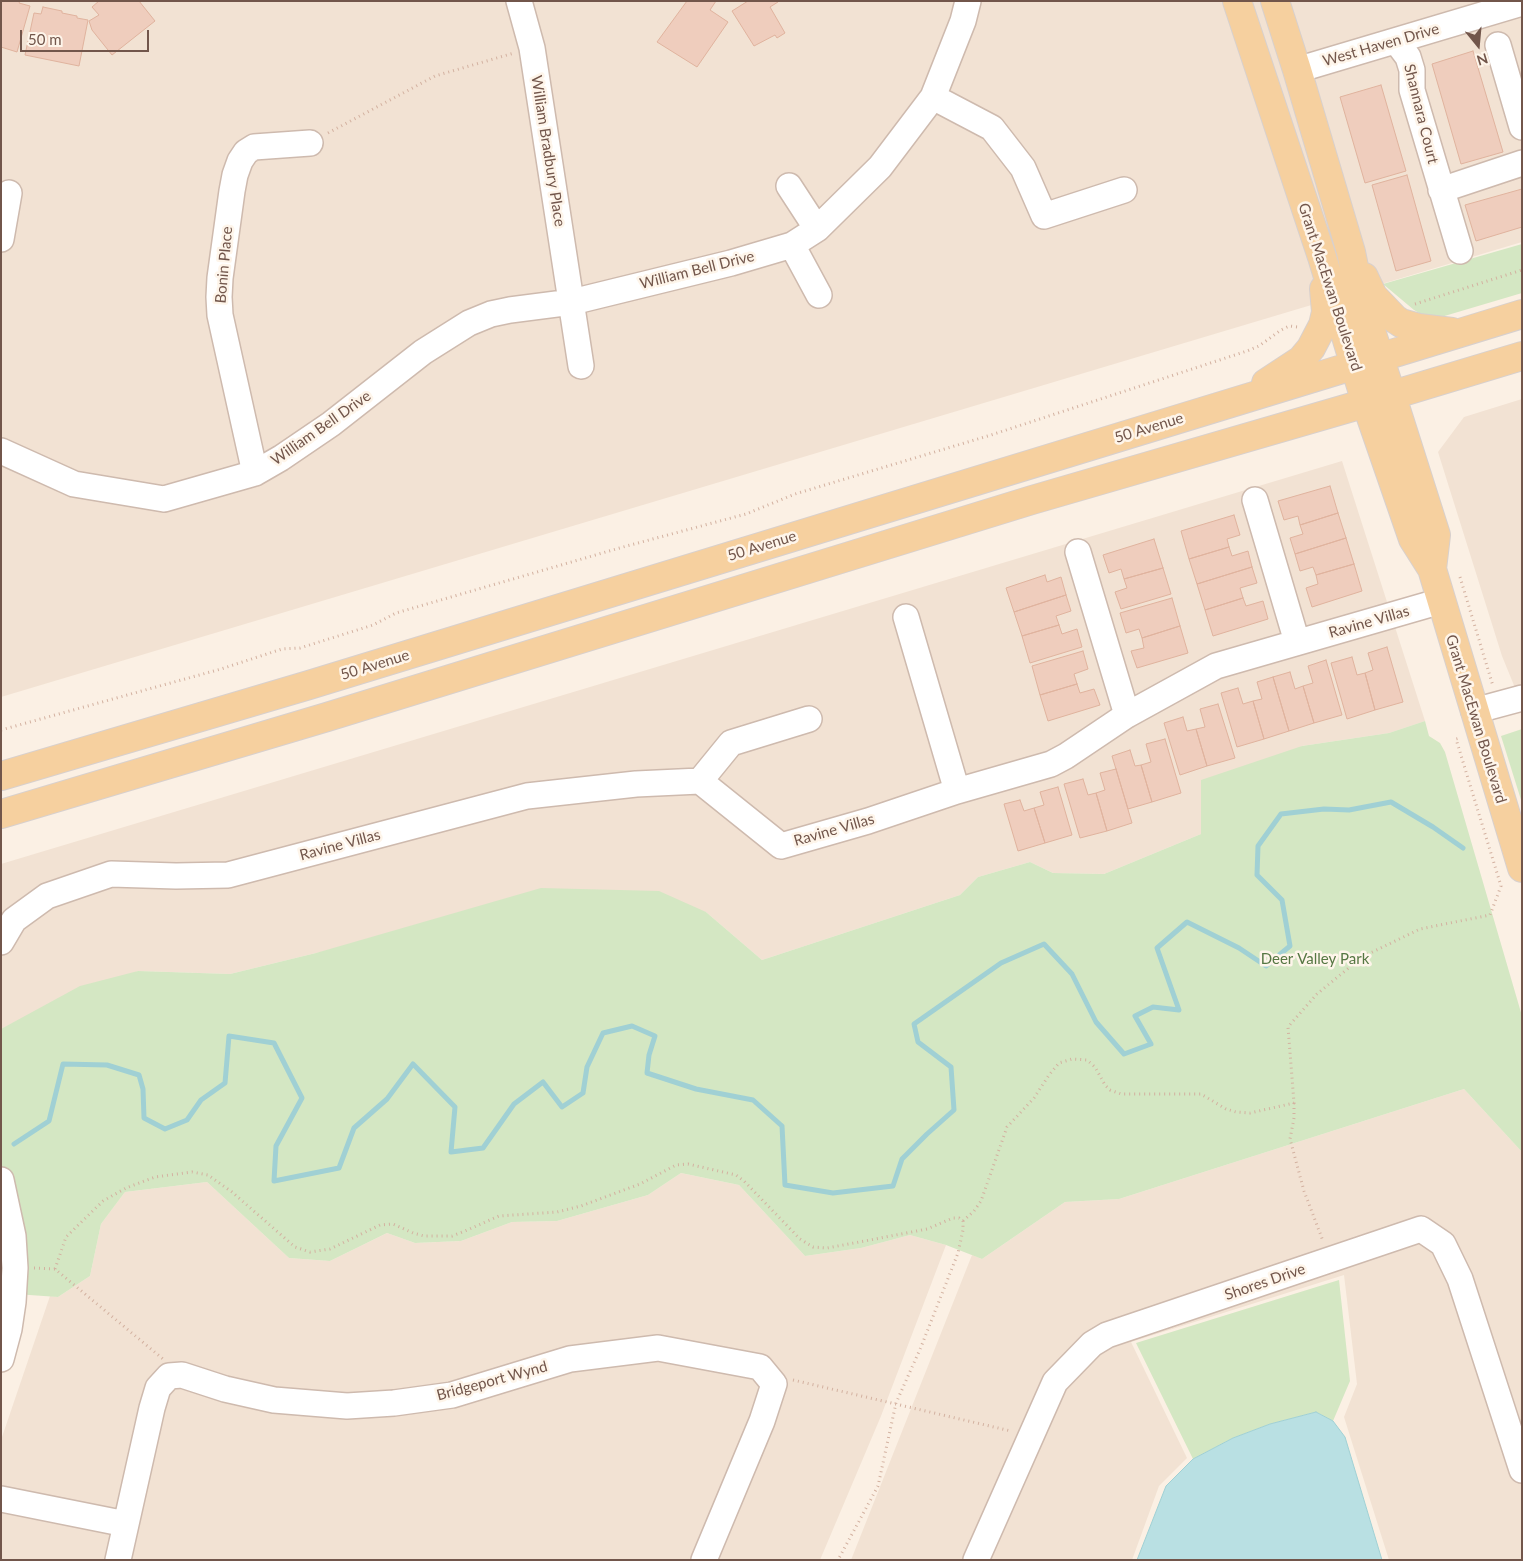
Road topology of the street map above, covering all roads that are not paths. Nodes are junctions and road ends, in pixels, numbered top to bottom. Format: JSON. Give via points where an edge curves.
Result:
{"nodes":[{"id":1,"x":519,"y":1,"type":"edge"},
{"id":2,"x":968,"y":1,"type":"edge"},
{"id":3,"x":1237,"y":1,"type":"edge"},
{"id":4,"x":1275,"y":1,"type":"edge"},
{"id":5,"x":1522,"y":3,"type":"edge"},
{"id":6,"x":1396,"y":41,"type":"junction"},
{"id":7,"x":1498,"y":45,"type":"dead end"},
{"id":8,"x":1297,"y":70,"type":"junction"},
{"id":9,"x":933,"y":97,"type":"junction"},
{"id":10,"x":1522,"y":127,"type":"edge"},
{"id":11,"x":310,"y":143,"type":"road end"},
{"id":12,"x":1522,"y":163,"type":"edge"},
{"id":13,"x":789,"y":186,"type":"dead end"},
{"id":14,"x":1124,"y":190,"type":"dead end"},
{"id":15,"x":1441,"y":190,"type":"junction"},
{"id":16,"x":9,"y":193,"type":"dead end"},
{"id":17,"x":817,"y":229,"type":"junction"},
{"id":18,"x":1,"y":239,"type":"edge"},
{"id":19,"x":792,"y":245,"type":"junction"},
{"id":20,"x":1460,"y":251,"type":"dead end"},
{"id":21,"x":1351,"y":252,"type":"junction"},
{"id":22,"x":1322,"y":258,"type":"junction"},
{"id":23,"x":819,"y":295,"type":"dead end"},
{"id":24,"x":572,"y":302,"type":"junction"},
{"id":25,"x":1522,"y":314,"type":"edge"},
{"id":26,"x":1461,"y":333,"type":"junction"},
{"id":27,"x":1522,"y":356,"type":"edge"},
{"id":28,"x":1367,"y":362,"type":"junction"},
{"id":29,"x":581,"y":366,"type":"dead end"},
{"id":30,"x":1379,"y":398,"type":"junction"},
{"id":31,"x":1233,"y":402,"type":"junction"},
{"id":32,"x":1,"y":451,"type":"edge"},
{"id":33,"x":255,"y":473,"type":"junction"},
{"id":34,"x":1255,"y":500,"type":"dead end"},
{"id":35,"x":1078,"y":552,"type":"dead end"},
{"id":36,"x":1441,"y":601,"type":"junction"},
{"id":37,"x":906,"y":618,"type":"dead end"},
{"id":38,"x":1297,"y":642,"type":"junction"},
{"id":39,"x":1522,"y":698,"type":"edge"},
{"id":40,"x":1127,"y":715,"type":"junction"},
{"id":41,"x":1484,"y":716,"type":"junction"},
{"id":42,"x":809,"y":719,"type":"dead end"},
{"id":43,"x":1,"y":776,"type":"edge"},
{"id":44,"x":700,"y":781,"type":"junction"},
{"id":45,"x":957,"y":792,"type":"junction"},
{"id":46,"x":1,"y":814,"type":"edge"},
{"id":47,"x":1522,"y":868,"type":"edge"},
{"id":48,"x":1,"y":942,"type":"edge"},
{"id":49,"x":1,"y":1180,"type":"edge"},
{"id":50,"x":1,"y":1360,"type":"edge"},
{"id":51,"x":1522,"y":1470,"type":"edge"},
{"id":52,"x":1,"y":1499,"type":"edge"},
{"id":53,"x":126,"y":1524,"type":"junction"},
{"id":54,"x":118,"y":1560,"type":"edge"},
{"id":55,"x":704,"y":1560,"type":"edge"},
{"id":56,"x":976,"y":1560,"type":"edge"}],
"edges":[{"from":1,"to":24,"type":"street","name":"William Bradbury Place","via":[[532,48]]},
{"from":2,"to":9,"type":"street","name":"William Bell Drive"},
{"from":3,"to":22,"type":"main road","name":"Grant MacEwan Boulevard"},
{"from":4,"to":8,"type":"main road","name":"Grant MacEwan Boulevard"},
{"from":5,"to":6,"type":"street","name":"West Haven Drive"},
{"from":6,"to":8,"type":"street","name":"West Haven Drive"},
{"from":6,"to":15,"type":"street","name":"Shannara Court","via":[[1395,61],[1412,90]]},
{"from":7,"to":10,"type":"street"},
{"from":8,"to":21,"type":"main road","name":"Grant MacEwan Boulevard"},
{"from":9,"to":14,"type":"street","via":[[992,128],[1023,168],[1044,216]]},
{"from":9,"to":17,"type":"street","name":"William Bell Drive","via":[[880,167]]},
{"from":11,"to":33,"type":"street","name":"Bonin Place","via":[[254,147],[240,160],[232,191],[220,278],[220,315]]},
{"from":12,"to":15,"type":"street"},
{"from":13,"to":17,"type":"street"},
{"from":15,"to":20,"type":"street","name":"Shannara Court"},
{"from":16,"to":18,"type":"street"},
{"from":17,"to":19,"type":"street","name":"William Bell Drive"},
{"from":19,"to":23,"type":"street"},
{"from":19,"to":24,"type":"street","name":"William Bell Drive"},
{"from":21,"to":26,"type":"main road","via":[[1373,296],[1394,319],[1419,328]]},
{"from":21,"to":28,"type":"main road","name":"Grant MacEwan Boulevard","via":[[1360,296]]},
{"from":22,"to":28,"type":"main road","name":"Grant MacEwan Boulevard"},
{"from":22,"to":31,"type":"main road","via":[[1326,312],[1311,348],[1301,360]]},
{"from":24,"to":29,"type":"street"},
{"from":24,"to":33,"type":"street","name":"William Bell Drive","via":[[510,310],[469,323],[423,352],[304,444]]},
{"from":25,"to":26,"type":"main road","name":"50 Avenue"},
{"from":26,"to":28,"type":"main road","name":"50 Avenue"},
{"from":27,"to":30,"type":"main road"},
{"from":28,"to":30,"type":"main road","name":"Grant MacEwan Boulevard"},
{"from":28,"to":31,"type":"main road","name":"50 Avenue"},
{"from":30,"to":36,"type":"main road","name":"Grant MacEwan Boulevard","via":[[1413,539],[1432,569]]},
{"from":30,"to":46,"type":"main road","via":[[1032,500]]},
{"from":31,"to":43,"type":"main road","name":"50 Avenue"},
{"from":32,"to":33,"type":"street","name":"William Bell Drive","via":[[74,484],[164,499]]},
{"from":34,"to":38,"type":"street"},
{"from":35,"to":40,"type":"street"},
{"from":36,"to":38,"type":"street","name":"Ravine Villas"},
{"from":36,"to":41,"type":"main road","name":"Grant MacEwan Boulevard"},
{"from":37,"to":45,"type":"street"},
{"from":38,"to":40,"type":"street","name":"Ravine Villas","via":[[1216,666]]},
{"from":39,"to":41,"type":"street"},
{"from":40,"to":45,"type":"street","name":"Ravine Villas","via":[[1051,764]]},
{"from":41,"to":47,"type":"main road","name":"Grant MacEwan Boulevard"},
{"from":42,"to":44,"type":"street","via":[[731,742]]},
{"from":44,"to":45,"type":"street","name":"Ravine Villas","via":[[781,846]]},
{"from":44,"to":48,"type":"street","name":"Ravine Villas","via":[[636,784],[527,796],[228,875],[111,874],[47,896],[14,920]]},
{"from":49,"to":50,"type":"street","via":[[13,1236],[14,1268],[13,1302]]},
{"from":51,"to":56,"type":"street","name":"Shores Drive","via":[[1460,1280],[1443,1244],[1421,1229],[1092,1344],[1055,1382]]},
{"from":52,"to":53,"type":"street"},
{"from":53,"to":54,"type":"street"},
{"from":53,"to":55,"type":"street","name":"Bridgeport Wynd","via":[[158,1388],[169,1376],[182,1375],[274,1400],[347,1406],[452,1395],[570,1359],[658,1348],[760,1367],[774,1384],[762,1421]]}]}
